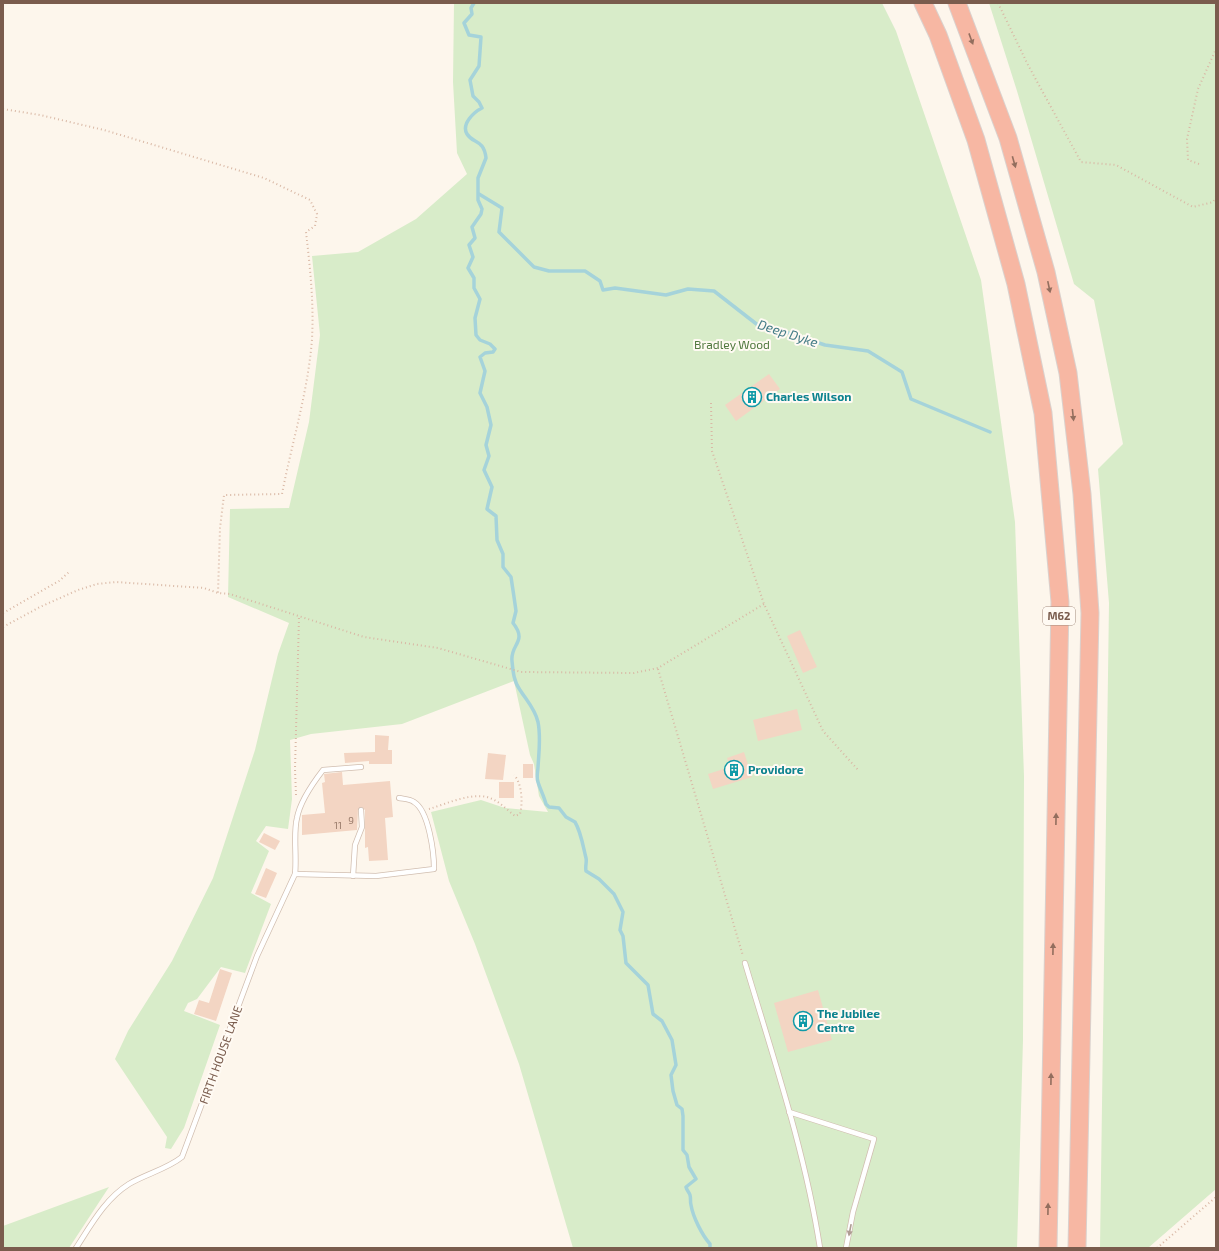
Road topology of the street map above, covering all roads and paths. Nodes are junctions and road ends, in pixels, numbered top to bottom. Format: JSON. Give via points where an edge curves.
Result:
{"nodes":[{"id":1,"x":923,"y":3,"type":"edge"},
{"id":2,"x":957,"y":3,"type":"edge"},
{"id":3,"x":998,"y":3,"type":"edge"},
{"id":4,"x":1216,"y":49,"type":"edge"},
{"id":5,"x":3,"y":109,"type":"edge"},
{"id":6,"x":1200,"y":164,"type":"dead end"},
{"id":7,"x":1216,"y":197,"type":"edge"},
{"id":8,"x":711,"y":403,"type":"dead end"},
{"id":9,"x":69,"y":572,"type":"dead end"},
{"id":10,"x":218,"y":593,"type":"junction"},
{"id":11,"x":764,"y":604,"type":"junction"},
{"id":12,"x":3,"y":614,"type":"edge"},
{"id":13,"x":300,"y":617,"type":"junction"},
{"id":14,"x":3,"y":627,"type":"edge"},
{"id":15,"x":658,"y":668,"type":"junction"},
{"id":16,"x":361,"y":767,"type":"dead end"},
{"id":17,"x":859,"y":771,"type":"dead end"},
{"id":18,"x":514,"y":775,"type":"dead end"},
{"id":19,"x":399,"y":798,"type":"dead end"},
{"id":20,"x":361,"y":810,"type":"dead end"},
{"id":21,"x":423,"y":811,"type":"junction"},
{"id":22,"x":296,"y":818,"type":"junction"},
{"id":23,"x":295,"y":874,"type":"junction"},
{"id":24,"x":353,"y":876,"type":"junction"},
{"id":25,"x":745,"y":963,"type":"joint"},
{"id":26,"x":789,"y":1112,"type":"junction"},
{"id":27,"x":1216,"y":1196,"type":"edge"},
{"id":28,"x":76,"y":1248,"type":"edge"},
{"id":29,"x":820,"y":1248,"type":"edge"},
{"id":30,"x":846,"y":1248,"type":"edge"},
{"id":31,"x":1048,"y":1248,"type":"edge"},
{"id":32,"x":1077,"y":1248,"type":"edge"},
{"id":33,"x":1157,"y":1248,"type":"edge"}],
"edges":[{"from":31,"to":1,"type":"highway","number":"M62","one_way":true,"via":[[1060,602],[1043,413],[1016,284],[976,140],[938,35]]},
{"from":2,"to":32,"type":"highway","number":"M62","one_way":true,"via":[[1008,138],[1046,272],[1068,373],[1082,494],[1090,613]]},
{"from":3,"to":7,"type":"path","via":[[1028,65],[1081,162],[1116,165],[1193,207],[1213,202]]},
{"from":4,"to":6,"type":"path","via":[[1198,89],[1187,139],[1188,160]]},
{"from":5,"to":10,"type":"path","via":[[104,130],[264,178],[310,200],[317,214],[315,226],[306,232],[312,338],[306,388],[282,494],[224,495]]},
{"from":8,"to":11,"type":"path","via":[[712,451]]},
{"from":9,"to":12,"type":"path","via":[[59,581]]},
{"from":10,"to":13,"type":"path","via":[[230,594]]},
{"from":10,"to":14,"type":"path","via":[[204,588],[116,582],[97,584],[40,607]]},
{"from":11,"to":15,"type":"path"},
{"from":11,"to":17,"type":"path","via":[[823,731]]},
{"from":13,"to":15,"type":"path","via":[[364,637],[438,648],[521,672],[634,673]]},
{"from":13,"to":22,"type":"path"},
{"from":15,"to":25,"type":"path"},
{"from":16,"to":22,"type":"lane","via":[[324,770],[310,790]]},
{"from":18,"to":21,"type":"path","via":[[518,779],[522,806],[520,814],[516,816],[488,797],[476,796]]},
{"from":19,"to":21,"type":"lane","via":[[414,801]]},
{"from":20,"to":24,"type":"lane","via":[[362,827],[355,845]]},
{"from":21,"to":24,"type":"lane","via":[[434,857],[434,869]]},
{"from":22,"to":23,"type":"lane","name":"FIRTH HOUSE LANE"},
{"from":23,"to":24,"type":"lane"},
{"from":23,"to":28,"type":"lane","name":"FIRTH HOUSE LANE","via":[[257,956],[185,1152],[177,1161],[130,1184],[115,1195]]},
{"from":25,"to":26,"type":"lane"},
{"from":26,"to":29,"type":"lane","via":[[815,1215]]},
{"from":26,"to":30,"type":"lane","one_way":true,"via":[[874,1139],[853,1212]]},
{"from":27,"to":33,"type":"path"}]}
